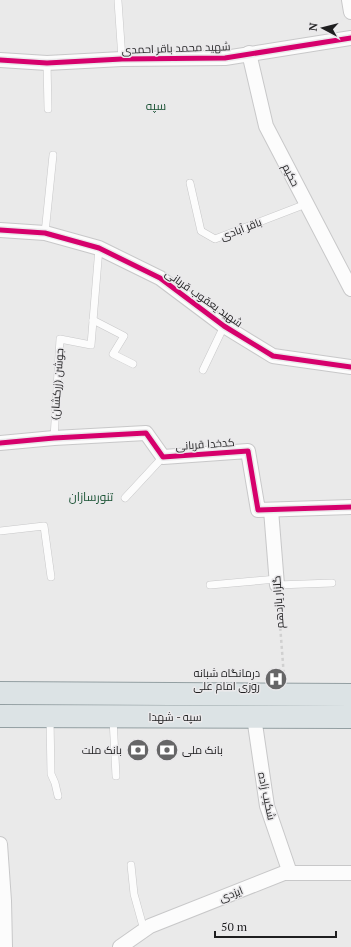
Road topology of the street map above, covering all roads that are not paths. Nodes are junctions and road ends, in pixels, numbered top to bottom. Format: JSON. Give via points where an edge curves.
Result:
{"nodes":[{"id":1,"x":349,"y":0,"type":"edge"},
{"id":2,"x":118,"y":1,"type":"dead end"},
{"id":3,"x":351,"y":12,"type":"edge"},
{"id":4,"x":351,"y":38,"type":"edge"},
{"id":5,"x":249,"y":53,"type":"junction"},
{"id":6,"x":122,"y":59,"type":"junction"},
{"id":7,"x":0,"y":60,"type":"edge"},
{"id":8,"x":47,"y":64,"type":"junction"},
{"id":9,"x":48,"y":109,"type":"dead end"},
{"id":10,"x":53,"y":155,"type":"dead end"},
{"id":11,"x":190,"y":183,"type":"dead end"},
{"id":12,"x":306,"y":204,"type":"junction"},
{"id":13,"x":0,"y":230,"type":"edge"},
{"id":14,"x":45,"y":232,"type":"junction"},
{"id":15,"x":99,"y":248,"type":"junction"},
{"id":16,"x":351,"y":290,"type":"edge"},
{"id":17,"x":93,"y":320,"type":"junction"},
{"id":18,"x":224,"y":326,"type":"junction"},
{"id":19,"x":133,"y":364,"type":"dead end"},
{"id":20,"x":351,"y":367,"type":"edge"},
{"id":21,"x":203,"y":370,"type":"dead end"},
{"id":22,"x":54,"y":438,"type":"junction"},
{"id":23,"x":0,"y":444,"type":"edge"},
{"id":24,"x":163,"y":457,"type":"junction"},
{"id":25,"x":125,"y":498,"type":"dead end"},
{"id":26,"x":351,"y":508,"type":"edge"},
{"id":27,"x":271,"y":510,"type":"junction"},
{"id":28,"x":0,"y":531,"type":"edge"},
{"id":29,"x":51,"y":577,"type":"dead end"},
{"id":30,"x":277,"y":582,"type":"junction"},
{"id":31,"x":332,"y":583,"type":"dead end"},
{"id":32,"x":210,"y":585,"type":"dead end"},
{"id":33,"x":0,"y":693,"type":"edge"},
{"id":34,"x":351,"y":695,"type":"edge"},
{"id":35,"x":0,"y":716,"type":"edge"},
{"id":36,"x":50,"y":717,"type":"junction"},
{"id":37,"x":113,"y":717,"type":"junction"},
{"id":38,"x":254,"y":717,"type":"junction"},
{"id":39,"x":351,"y":717,"type":"edge"},
{"id":40,"x":116,"y":776,"type":"dead end"},
{"id":41,"x":58,"y":796,"type":"dead end"},
{"id":42,"x":0,"y":844,"type":"edge"},
{"id":43,"x":131,"y":865,"type":"dead end"},
{"id":44,"x":290,"y":873,"type":"junction"},
{"id":45,"x":351,"y":873,"type":"edge"},
{"id":46,"x":2,"y":901,"type":"edge"},
{"id":47,"x":144,"y":930,"type":"junction"},
{"id":48,"x":5,"y":947,"type":"edge"},
{"id":49,"x":120,"y":947,"type":"edge"}],
"edges":[{"from":1,"to":3,"type":"street"},
{"from":2,"to":6,"type":"lane"},
{"from":4,"to":5,"type":"street","name":"شهید محمد باقر احمدی"},
{"from":5,"to":6,"type":"street","name":"شهید محمد باقر احمدی","via":[[225,58]]},
{"from":5,"to":12,"type":"street","name":"حکیم","via":[[266,126]]},
{"from":6,"to":8,"type":"street","name":"شهید محمد باقر احمدی"},
{"from":7,"to":8,"type":"street","name":"شهید محمد باقر احمدی"},
{"from":8,"to":9,"type":"lane"},
{"from":10,"to":14,"type":"lane"},
{"from":11,"to":12,"type":"lane","name":"باقر آبادی","via":[[201,231],[215,239]]},
{"from":12,"to":16,"type":"street","name":"حکیم"},
{"from":13,"to":14,"type":"street","name":"شهید یعقوب قربانی"},
{"from":14,"to":15,"type":"street","name":"شهید یعقوب قربانی"},
{"from":15,"to":17,"type":"lane","name":"جوشن (زرکشان)"},
{"from":15,"to":18,"type":"street","name":"شهید یعقوب قربانی","via":[[160,278]]},
{"from":17,"to":19,"type":"lane","via":[[124,336],[113,354]]},
{"from":17,"to":22,"type":"lane","name":"جوشن (زرکشان)","via":[[91,345],[60,339]]},
{"from":18,"to":20,"type":"street","name":"شهید یعقوب قربانی","via":[[274,356]]},
{"from":18,"to":21,"type":"lane"},
{"from":22,"to":23,"type":"street","name":"کدخدا قربانی"},
{"from":22,"to":24,"type":"street","name":"کدخدا قربانی","via":[[146,433]]},
{"from":24,"to":25,"type":"lane"},
{"from":24,"to":27,"type":"street","name":"کدخدا قربانی","via":[[248,451],[258,510]]},
{"from":26,"to":27,"type":"street","name":"کدخدا قربانی"},
{"from":27,"to":30,"type":"street","name":"گلزار یازدهم"},
{"from":28,"to":29,"type":"lane","via":[[44,526]]},
{"from":30,"to":31,"type":"lane"},
{"from":30,"to":32,"type":"lane"},
{"from":33,"to":34,"type":"main road","name":"سپه - شهدا"},
{"from":35,"to":36,"type":"main road","name":"سپه - شهدا"},
{"from":36,"to":37,"type":"main road","name":"سپه - شهدا"},
{"from":36,"to":41,"type":"lane","via":[[51,774]]},
{"from":37,"to":38,"type":"main road","name":"سپه - شهدا"},
{"from":37,"to":40,"type":"lane"},
{"from":38,"to":39,"type":"main road","name":"سپه - شهدا"},
{"from":38,"to":44,"type":"street","name":"شکیب زاده","via":[[267,806]]},
{"from":42,"to":46,"type":"street"},
{"from":43,"to":47,"type":"lane","via":[[134,894]]},
{"from":44,"to":45,"type":"street","name":"ایزدی"},
{"from":44,"to":47,"type":"street","name":"ایزدی","via":[[284,873]]},
{"from":46,"to":48,"type":"street"},
{"from":47,"to":49,"type":"street","name":"ایزدی"}]}
